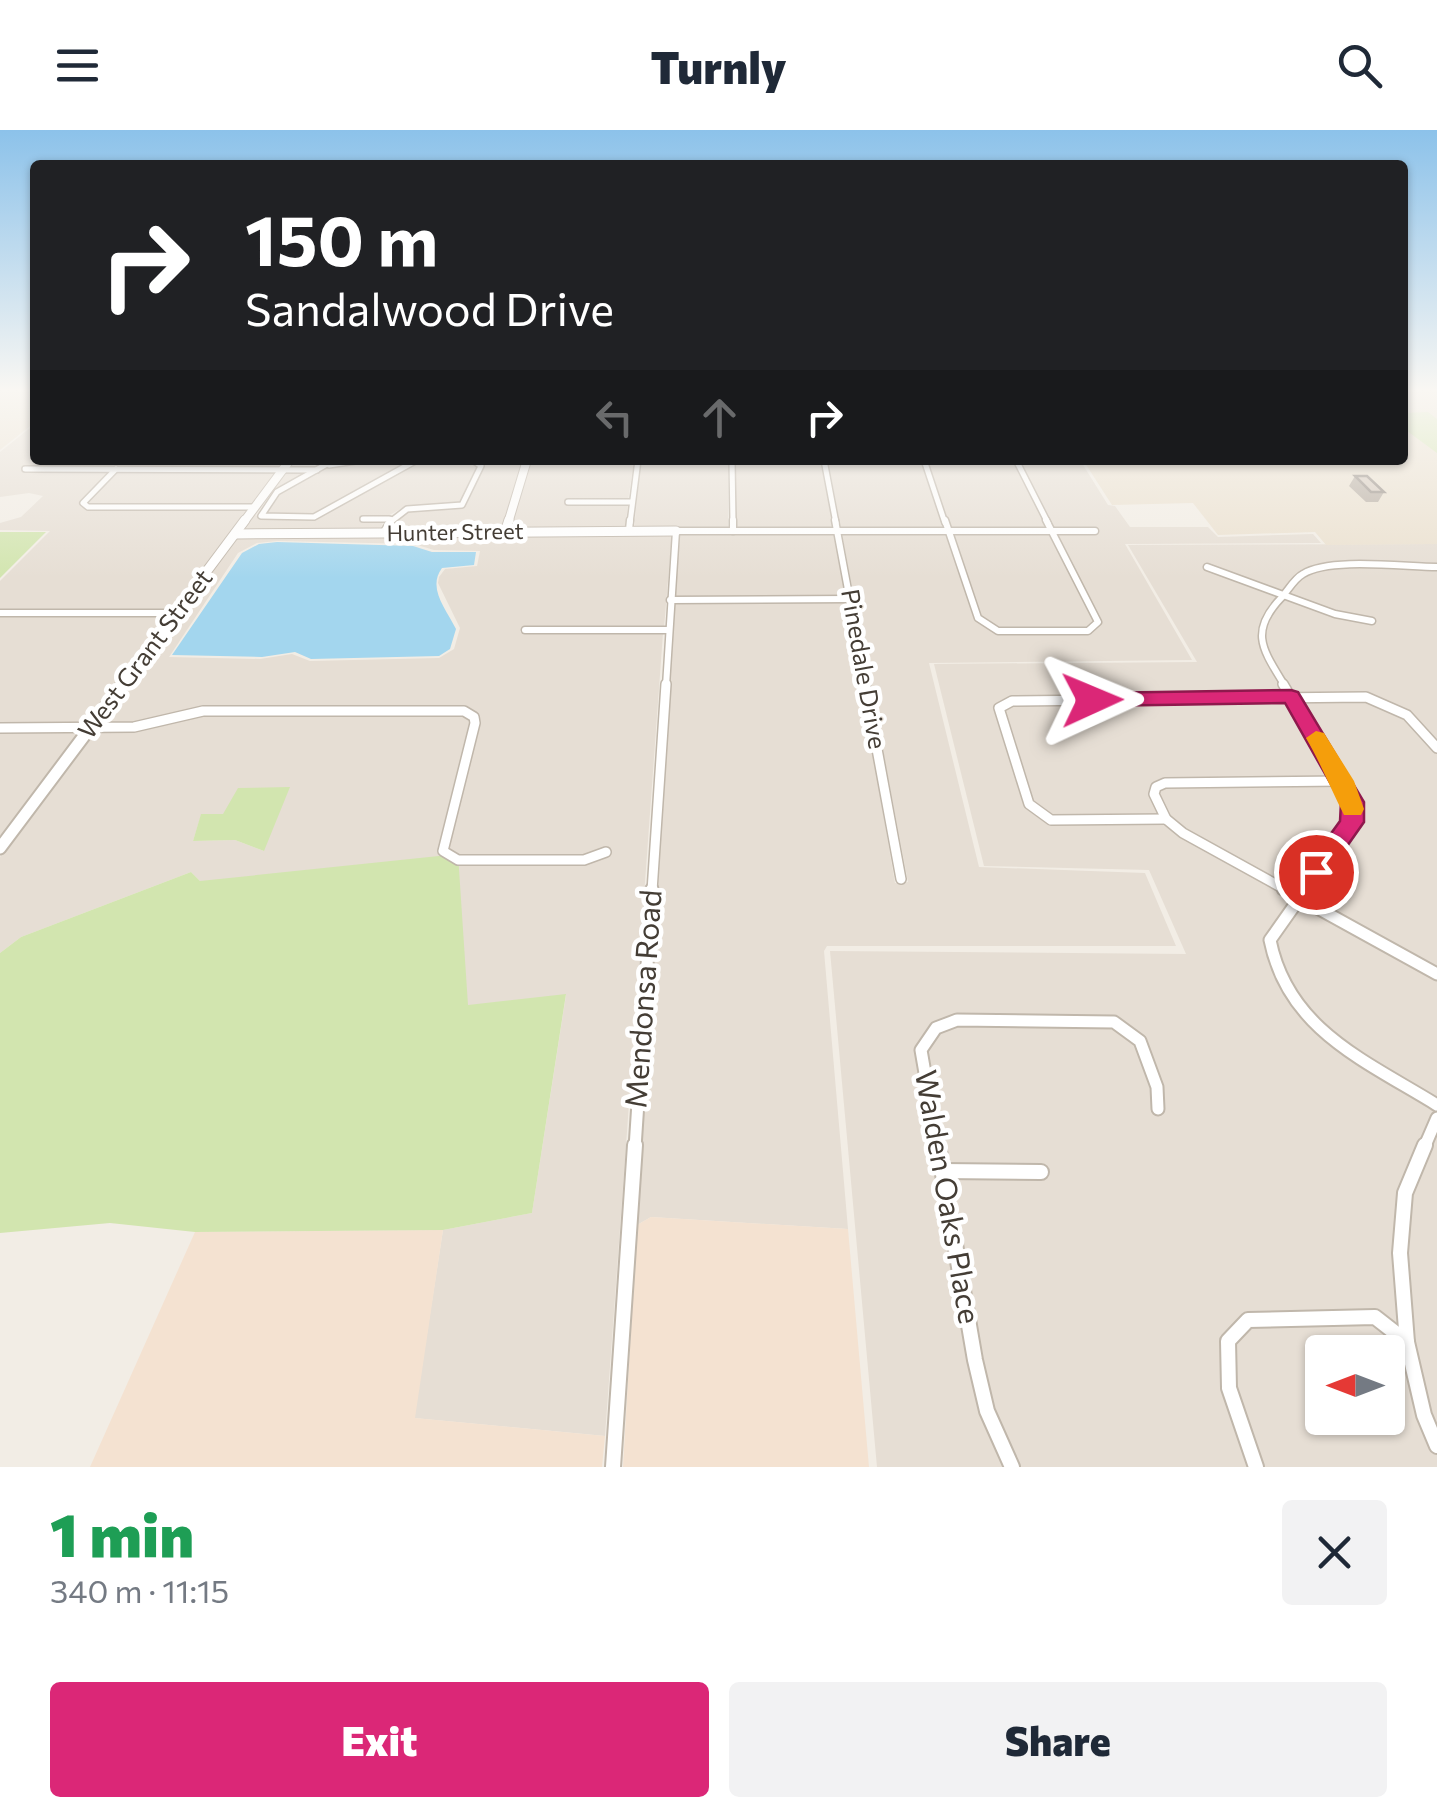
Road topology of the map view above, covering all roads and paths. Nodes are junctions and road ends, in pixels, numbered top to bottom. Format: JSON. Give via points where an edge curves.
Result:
{"nodes":[{"id":1,"x":252,"y":465,"type":"edge"},
{"id":2,"x":285,"y":465,"type":"edge"},
{"id":3,"x":291,"y":465,"type":"edge"},
{"id":4,"x":332,"y":465,"type":"edge"},
{"id":5,"x":408,"y":465,"type":"edge"},
{"id":6,"x":480,"y":465,"type":"edge"},
{"id":7,"x":525,"y":465,"type":"edge"},
{"id":8,"x":637,"y":465,"type":"edge"},
{"id":9,"x":732,"y":465,"type":"edge"},
{"id":10,"x":825,"y":465,"type":"edge"},
{"id":11,"x":926,"y":465,"type":"edge"},
{"id":12,"x":1018,"y":465,"type":"edge"},
{"id":13,"x":326,"y":466,"type":"joint"},
{"id":14,"x":25,"y":469,"type":"dead end"},
{"id":15,"x":116,"y":469,"type":"junction"},
{"id":16,"x":317,"y":470,"type":"junction"},
{"id":17,"x":568,"y":502,"type":"dead end"},
{"id":18,"x":632,"y":502,"type":"junction"},
{"id":19,"x":255,"y":508,"type":"junction"},
{"id":20,"x":362,"y":518,"type":"dead end"},
{"id":21,"x":389,"y":519,"type":"junction"},
{"id":22,"x":629,"y":530,"type":"junction"},
{"id":23,"x":1051,"y":530,"type":"junction"},
{"id":24,"x":948,"y":531,"type":"junction"},
{"id":25,"x":1095,"y":531,"type":"dead end"},
{"id":26,"x":505,"y":532,"type":"junction"},
{"id":27,"x":676,"y":532,"type":"junction"},
{"id":28,"x":732,"y":532,"type":"junction"},
{"id":29,"x":838,"y":532,"type":"junction"},
{"id":30,"x":383,"y":533,"type":"junction"},
{"id":31,"x":235,"y":534,"type":"junction"},
{"id":32,"x":1206,"y":566,"type":"dead end"},
{"id":33,"x":1437,"y":567,"type":"edge"},
{"id":34,"x":1282,"y":596,"type":"junction"},
{"id":35,"x":851,"y":599,"type":"junction"},
{"id":36,"x":670,"y":600,"type":"junction"},
{"id":37,"x":177,"y":612,"type":"junction"},
{"id":38,"x":0,"y":613,"type":"edge"},
{"id":39,"x":1372,"y":621,"type":"dead end"},
{"id":40,"x":525,"y":630,"type":"dead end"},
{"id":41,"x":668,"y":630,"type":"junction"},
{"id":42,"x":1291,"y":696,"type":"junction"},
{"id":43,"x":0,"y":728,"type":"edge"},
{"id":44,"x":90,"y":728,"type":"junction"},
{"id":45,"x":1437,"y":748,"type":"edge"},
{"id":46,"x":1342,"y":781,"type":"junction"},
{"id":47,"x":1166,"y":819,"type":"junction"},
{"id":48,"x":0,"y":848,"type":"edge"},
{"id":49,"x":606,"y":852,"type":"dead end"},
{"id":50,"x":901,"y":879,"type":"dead end"},
{"id":51,"x":1298,"y":896,"type":"junction"},
{"id":52,"x":1437,"y":974,"type":"edge"},
{"id":53,"x":1437,"y":1105,"type":"edge"},
{"id":54,"x":1158,"y":1109,"type":"dead end"},
{"id":55,"x":1437,"y":1118,"type":"edge"},
{"id":56,"x":942,"y":1171,"type":"junction"},
{"id":57,"x":1041,"y":1172,"type":"dead end"},
{"id":58,"x":1408,"y":1342,"type":"junction"},
{"id":59,"x":1437,"y":1446,"type":"edge"},
{"id":60,"x":612,"y":1467,"type":"edge"},
{"id":61,"x":1012,"y":1467,"type":"edge"},
{"id":62,"x":1256,"y":1467,"type":"edge"}],
"edges":[{"from":1,"to":15,"type":"street"},
{"from":2,"to":19,"type":"street","name":"West Grant Street"},
{"from":3,"to":16,"type":"street"},
{"from":4,"to":13,"type":"street"},
{"from":5,"to":16,"type":"street","via":[[314,517],[260,516],[276,492]]},
{"from":6,"to":21,"type":"street","via":[[462,504],[406,508]]},
{"from":7,"to":26,"type":"street"},
{"from":8,"to":18,"type":"street"},
{"from":9,"to":28,"type":"street"},
{"from":10,"to":29,"type":"street","name":"Pinedale Drive"},
{"from":11,"to":24,"type":"street"},
{"from":12,"to":23,"type":"street"},
{"from":13,"to":16,"type":"street"},
{"from":14,"to":15,"type":"street"},
{"from":15,"to":19,"type":"street","via":[[83,503],[88,508]]},
{"from":17,"to":18,"type":"street"},
{"from":18,"to":22,"type":"street"},
{"from":19,"to":31,"type":"street","name":"West Grant Street"},
{"from":20,"to":21,"type":"street"},
{"from":21,"to":30,"type":"street"},
{"from":22,"to":26,"type":"street","name":"Hunter Street"},
{"from":22,"to":27,"type":"street","name":"Hunter Street"},
{"from":23,"to":24,"type":"street"},
{"from":23,"to":24,"type":"street","via":[[1098,622],[1088,632],[986,626]]},
{"from":23,"to":25,"type":"street"},
{"from":24,"to":29,"type":"street"},
{"from":26,"to":30,"type":"street","name":"Hunter Street"},
{"from":27,"to":28,"type":"street"},
{"from":27,"to":36,"type":"street","name":"Mendonsa Road"},
{"from":28,"to":29,"type":"street"},
{"from":29,"to":35,"type":"street","name":"Pinedale Drive"},
{"from":30,"to":31,"type":"street","name":"Hunter Street"},
{"from":31,"to":37,"type":"street","name":"West Grant Street"},
{"from":32,"to":34,"type":"street"},
{"from":33,"to":34,"type":"street","via":[[1319,568],[1304,573]]},
{"from":34,"to":39,"type":"street"},
{"from":34,"to":42,"type":"street","via":[[1265,614],[1260,634]]},
{"from":35,"to":36,"type":"street"},
{"from":35,"to":50,"type":"street","name":"Pinedale Drive"},
{"from":36,"to":41,"type":"street","name":"Mendonsa Road"},
{"from":37,"to":38,"type":"street"},
{"from":37,"to":44,"type":"street","name":"West Grant Street"},
{"from":40,"to":41,"type":"street"},
{"from":41,"to":60,"type":"street","name":"Mendonsa Road"},
{"from":42,"to":45,"type":"street","via":[[1392,702]]},
{"from":42,"to":46,"type":"street"},
{"from":42,"to":47,"type":"street","via":[[1012,701],[1000,708],[1030,804],[1051,820]]},
{"from":43,"to":44,"type":"street"},
{"from":44,"to":48,"type":"street","name":"West Grant Street"},
{"from":44,"to":49,"type":"street","via":[[134,727],[203,711],[464,711],[475,723],[443,851],[458,860],[584,860]]},
{"from":46,"to":47,"type":"street","via":[[1165,783],[1154,794]]},
{"from":46,"to":51,"type":"street","via":[[1353,802],[1352,822]]},
{"from":47,"to":51,"type":"street"},
{"from":51,"to":52,"type":"street"},
{"from":51,"to":53,"type":"street","via":[[1270,940],[1284,992],[1317,1028]]},
{"from":54,"to":56,"type":"street","name":"Walden Oaks Place","via":[[1140,1041],[1114,1022],[957,1020],[936,1028],[921,1050]]},
{"from":55,"to":58,"type":"street","via":[[1405,1193],[1400,1253]]},
{"from":56,"to":57,"type":"street"},
{"from":56,"to":61,"type":"street","name":"Walden Oaks Place","via":[[975,1360]]},
{"from":58,"to":59,"type":"street"},
{"from":58,"to":62,"type":"street","via":[[1375,1317],[1248,1320],[1228,1340],[1229,1388]]}]}
